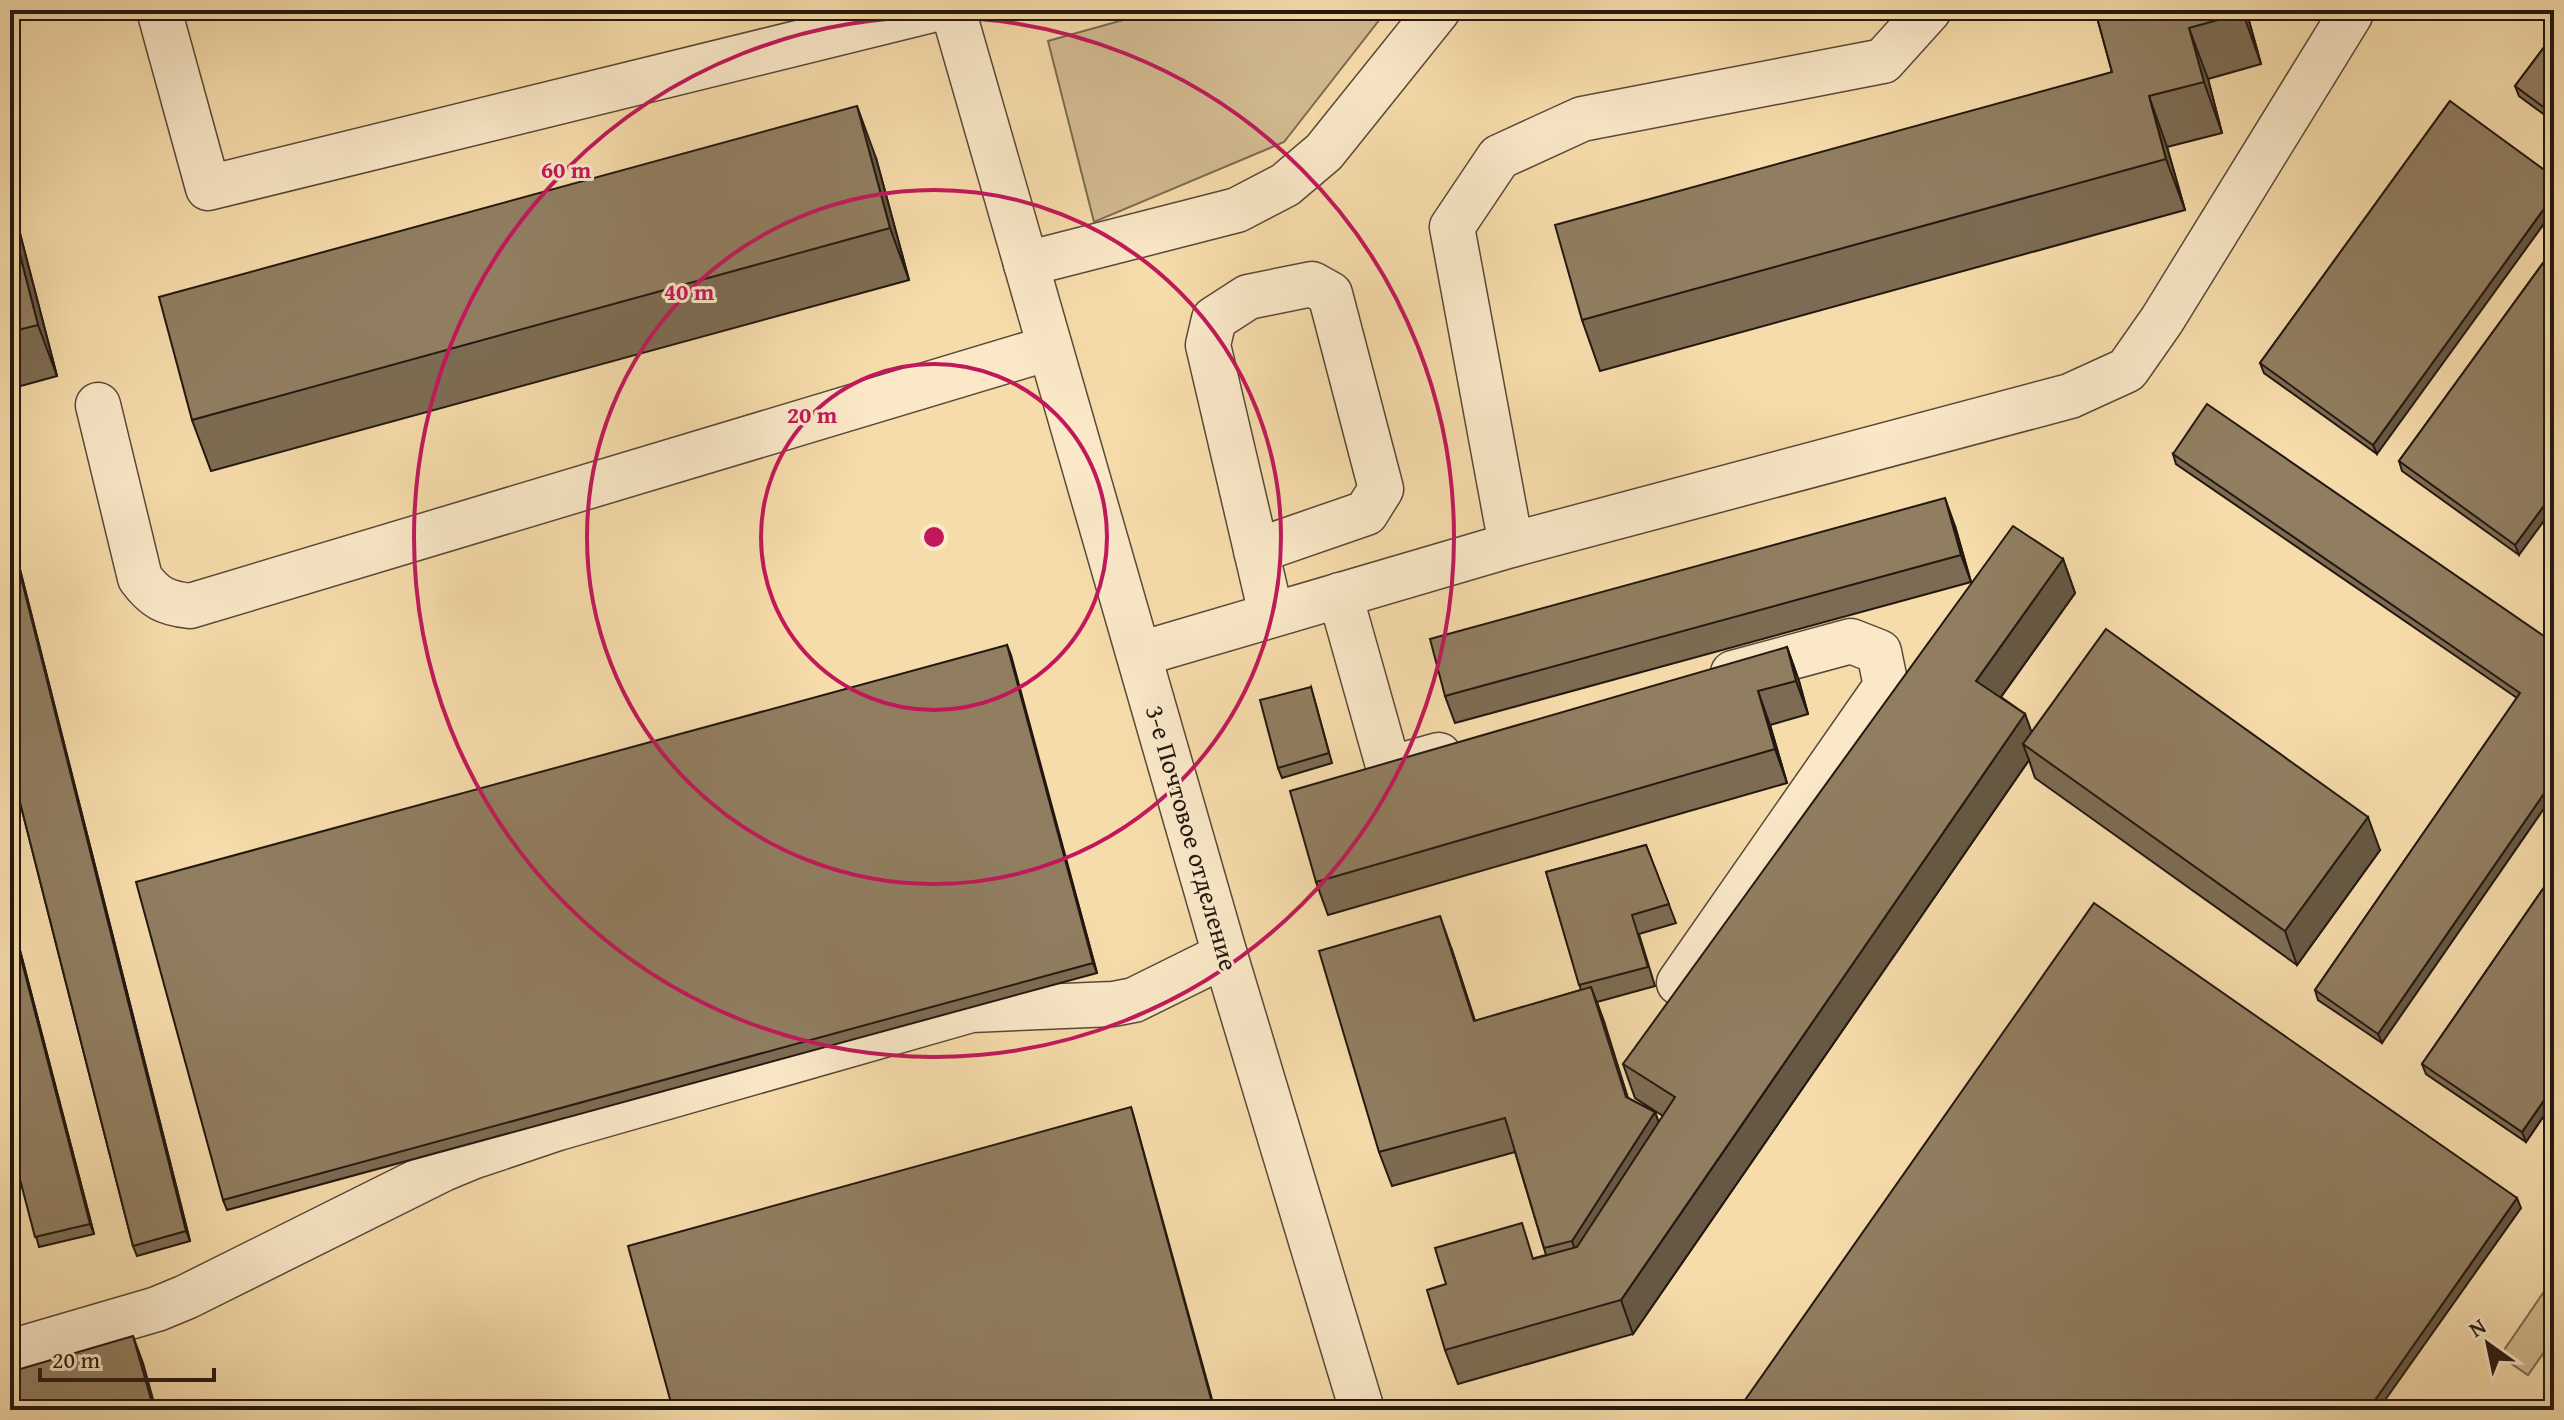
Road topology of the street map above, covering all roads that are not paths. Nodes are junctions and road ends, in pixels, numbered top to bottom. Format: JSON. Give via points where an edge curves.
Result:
{"nodes":[{"id":1,"x":159,"y":10,"type":"edge"},
{"id":2,"x":932,"y":10,"type":"edge"},
{"id":3,"x":953,"y":10,"type":"edge"},
{"id":4,"x":1438,"y":10,"type":"edge"},
{"id":5,"x":1929,"y":10,"type":"edge"},
{"id":6,"x":2348,"y":10,"type":"edge"},
{"id":7,"x":1026,"y":264,"type":"junction"},
{"id":8,"x":1049,"y":348,"type":"junction"},
{"id":9,"x":98,"y":405,"type":"dead end"},
{"id":10,"x":1511,"y":545,"type":"junction"},
{"id":11,"x":1256,"y":551,"type":"junction"},
{"id":12,"x":1340,"y":595,"type":"junction"},
{"id":13,"x":1271,"y":614,"type":"junction"},
{"id":14,"x":1140,"y":654,"type":"junction"},
{"id":15,"x":1697,"y":684,"type":"edge"},
{"id":16,"x":1481,"y":744,"type":"edge"},
{"id":17,"x":1225,"y":955,"type":"junction"},
{"id":18,"x":1679,"y":983,"type":"edge"},
{"id":19,"x":10,"y":1352,"type":"edge"},
{"id":20,"x":1362,"y":1410,"type":"edge"}],
"edges":[{"from":1,"to":2,"type":"street","via":[[208,188]]},
{"from":3,"to":7,"type":"street","name":"3-е Почтовое отделение"},
{"from":4,"to":7,"type":"street","via":[[1324,152],[1285,185],[1237,210]]},
{"from":5,"to":10,"type":"street","via":[[1883,61],[1582,119],[1499,157],[1452,227]]},
{"from":6,"to":10,"type":"street","via":[[2350,15],[2127,370],[2070,396]]},
{"from":7,"to":8,"type":"street","name":"3-е Почтовое отделение"},
{"from":8,"to":9,"type":"street","via":[[190,606],[169,603],[150,592],[140,578]]},
{"from":8,"to":14,"type":"street","name":"3-е Почтовое отделение"},
{"from":10,"to":12,"type":"street"},
{"from":11,"to":11,"type":"street","via":[[1208,345],[1214,319],[1248,297],[1312,284],[1330,294],[1381,489],[1366,513]]},
{"from":11,"to":13,"type":"street"},
{"from":12,"to":13,"type":"street"},
{"from":12,"to":16,"type":"street","via":[[1389,769]]},
{"from":13,"to":14,"type":"street"},
{"from":14,"to":17,"type":"street","name":"3-е Почтовое отделение"},
{"from":15,"to":18,"type":"street","via":[[1851,641],[1879,652],[1886,686]]},
{"from":17,"to":19,"type":"street","via":[[1134,1000],[971,1010],[558,1128],[443,1169],[157,1309]]},
{"from":17,"to":20,"type":"street","name":"3-е Почтовое отделение"}]}
